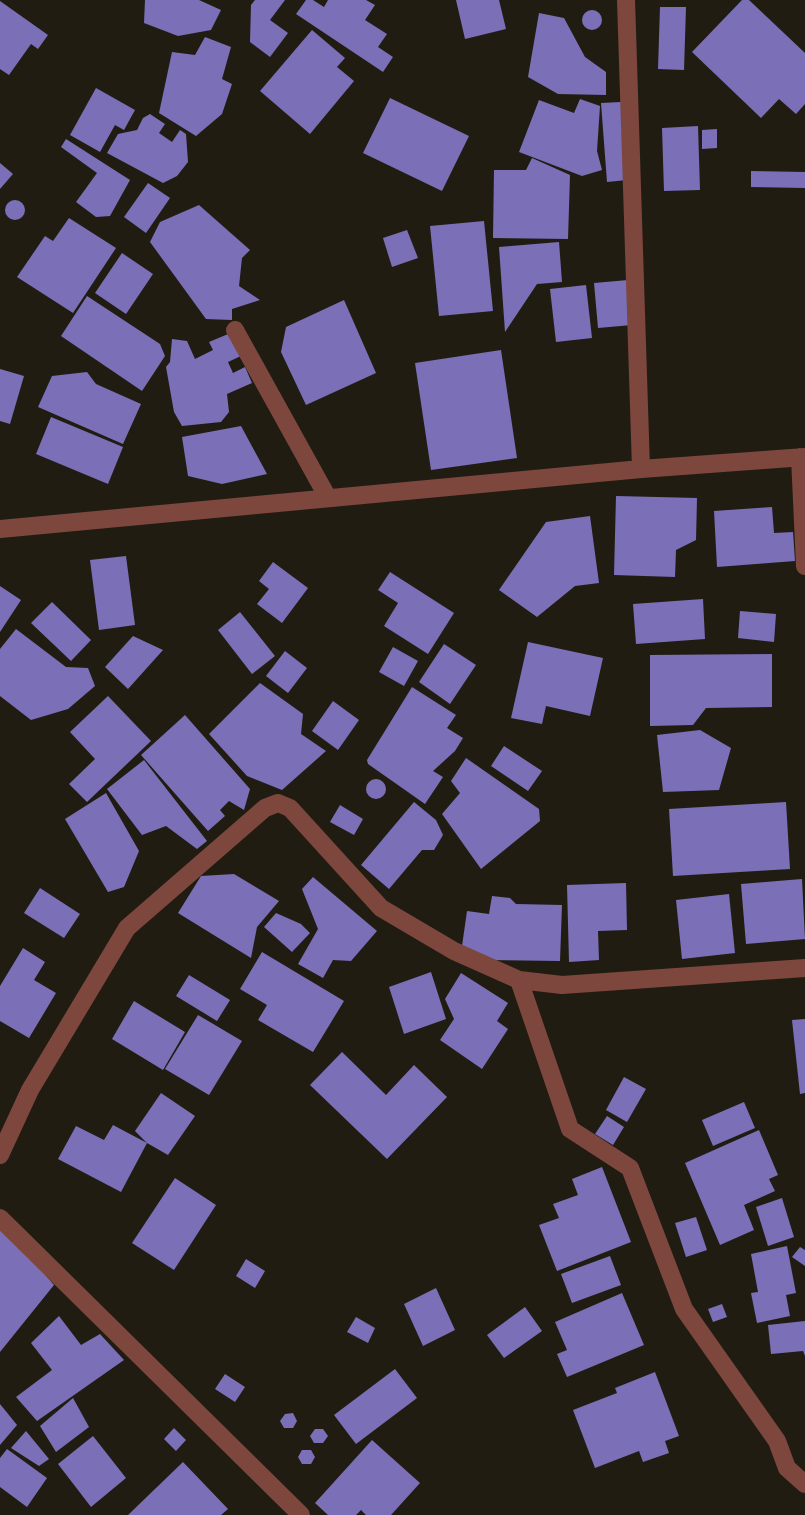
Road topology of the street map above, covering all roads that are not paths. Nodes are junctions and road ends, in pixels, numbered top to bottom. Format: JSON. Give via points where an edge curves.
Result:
{"nodes":[{"id":1,"x":626,"y":0,"type":"edge"},
{"id":2,"x":235,"y":330,"type":"dead end"},
{"id":3,"x":802,"y":457,"type":"edge"},
{"id":4,"x":641,"y":469,"type":"junction"},
{"id":5,"x":328,"y":498,"type":"junction"},
{"id":6,"x":0,"y":530,"type":"edge"},
{"id":7,"x":805,"y":566,"type":"edge"},
{"id":8,"x":805,"y":968,"type":"edge"},
{"id":9,"x":519,"y":980,"type":"junction"},
{"id":10,"x":0,"y":1155,"type":"edge"},
{"id":11,"x":0,"y":1218,"type":"edge"},
{"id":12,"x":805,"y":1484,"type":"edge"},
{"id":13,"x":301,"y":1515,"type":"edge"}],
"edges":[{"from":1,"to":4,"type":"street"},
{"from":2,"to":5,"type":"street"},
{"from":3,"to":4,"type":"street"},
{"from":3,"to":7,"type":"street"},
{"from":4,"to":5,"type":"street"},
{"from":5,"to":6,"type":"street"},
{"from":8,"to":9,"type":"street","via":[[562,985]]},
{"from":9,"to":10,"type":"street","via":[[454,951],[381,908],[290,808],[278,803],[265,808],[128,928],[30,1090]]},
{"from":9,"to":12,"type":"street","via":[[570,1129],[630,1168],[684,1309],[777,1441],[787,1468]]},
{"from":11,"to":13,"type":"street"}]}
